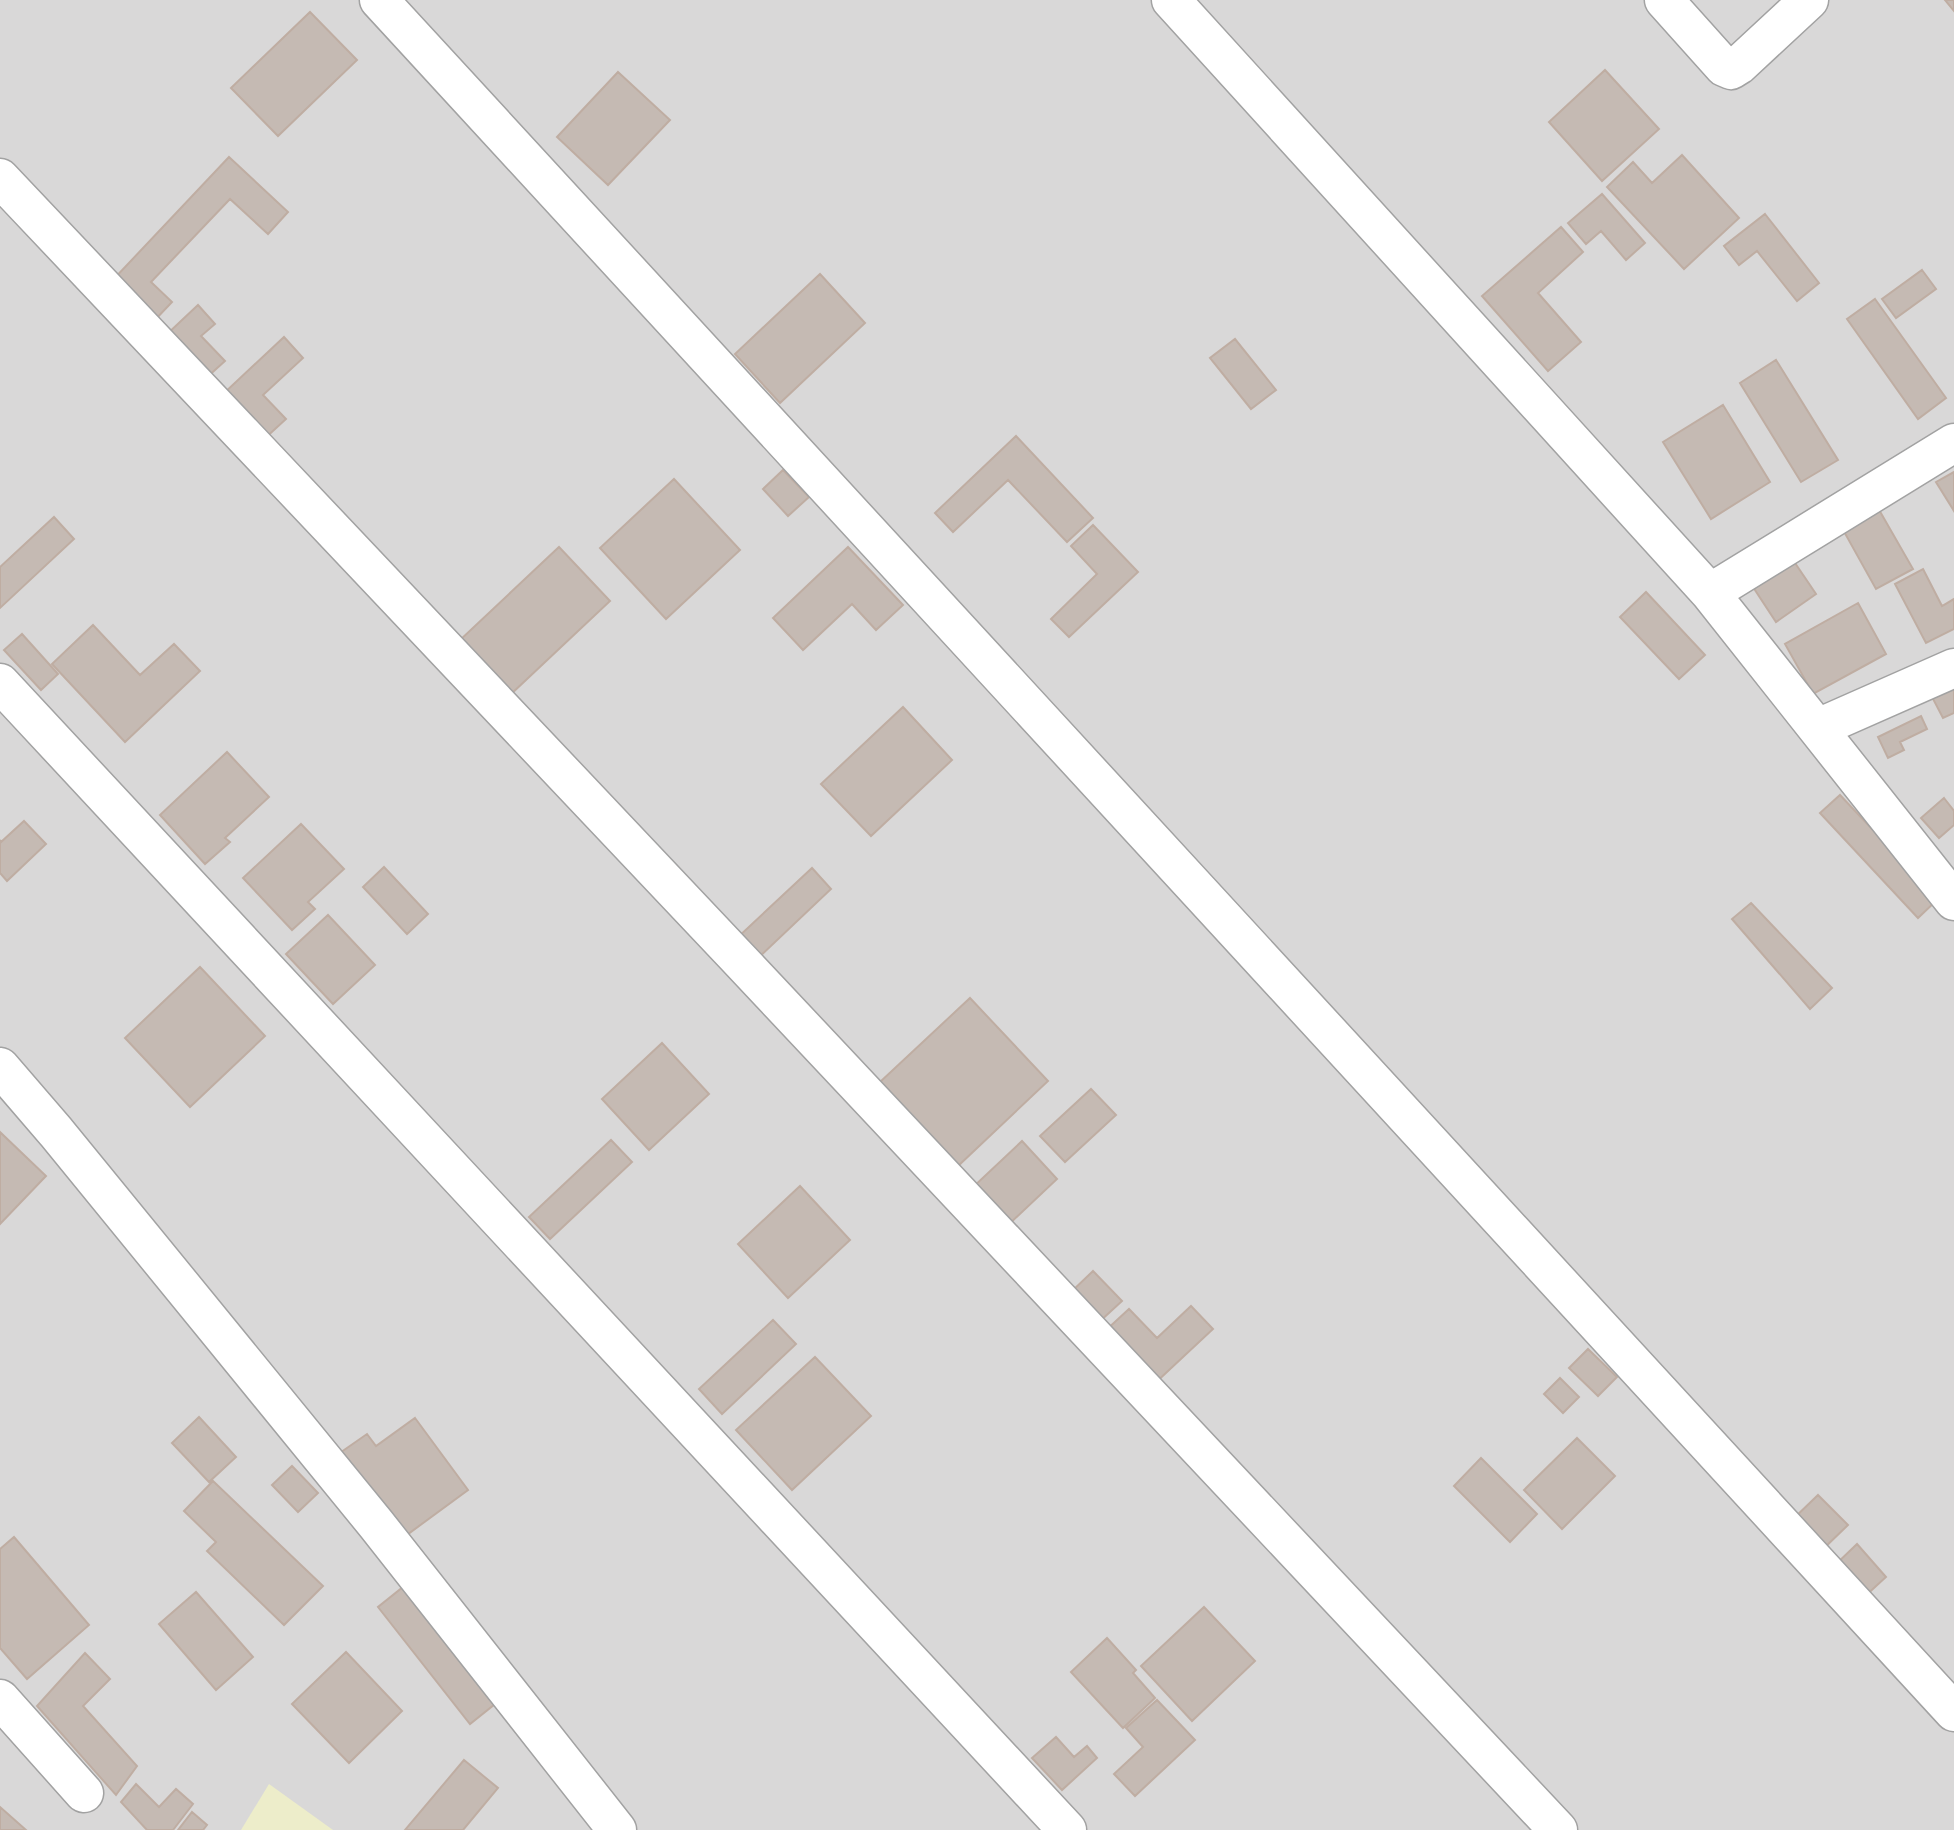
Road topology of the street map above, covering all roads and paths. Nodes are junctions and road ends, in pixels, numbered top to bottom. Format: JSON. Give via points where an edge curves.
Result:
{"nodes":[{"id":1,"x":379,"y":0,"type":"edge"},
{"id":2,"x":1171,"y":0,"type":"edge"},
{"id":3,"x":1664,"y":0,"type":"edge"},
{"id":4,"x":1809,"y":0,"type":"edge"},
{"id":5,"x":0,"y":178,"type":"edge"},
{"id":6,"x":1954,"y":443,"type":"edge"},
{"id":7,"x":1710,"y":593,"type":"junction"},
{"id":8,"x":1954,"y":668,"type":"edge"},
{"id":9,"x":0,"y":683,"type":"edge"},
{"id":10,"x":1818,"y":728,"type":"junction"},
{"id":11,"x":1950,"y":888,"type":"edge"},
{"id":12,"x":0,"y":1068,"type":"edge"},
{"id":13,"x":0,"y":1699,"type":"edge"},
{"id":14,"x":1954,"y":1712,"type":"edge"},
{"id":15,"x":84,"y":1793,"type":"dead end"},
{"id":16,"x":617,"y":1830,"type":"edge"},
{"id":17,"x":1067,"y":1830,"type":"edge"},
{"id":18,"x":1558,"y":1830,"type":"edge"}],
"edges":[{"from":1,"to":14,"type":"street"},
{"from":2,"to":7,"type":"street"},
{"from":3,"to":4,"type":"street","via":[[1731,70]]},
{"from":5,"to":18,"type":"street"},
{"from":6,"to":7,"type":"street"},
{"from":7,"to":10,"type":"street"},
{"from":8,"to":10,"type":"street"},
{"from":9,"to":17,"type":"street"},
{"from":10,"to":11,"type":"street"},
{"from":12,"to":16,"type":"street","via":[[376,1524]]},
{"from":13,"to":15,"type":"street"}]}
